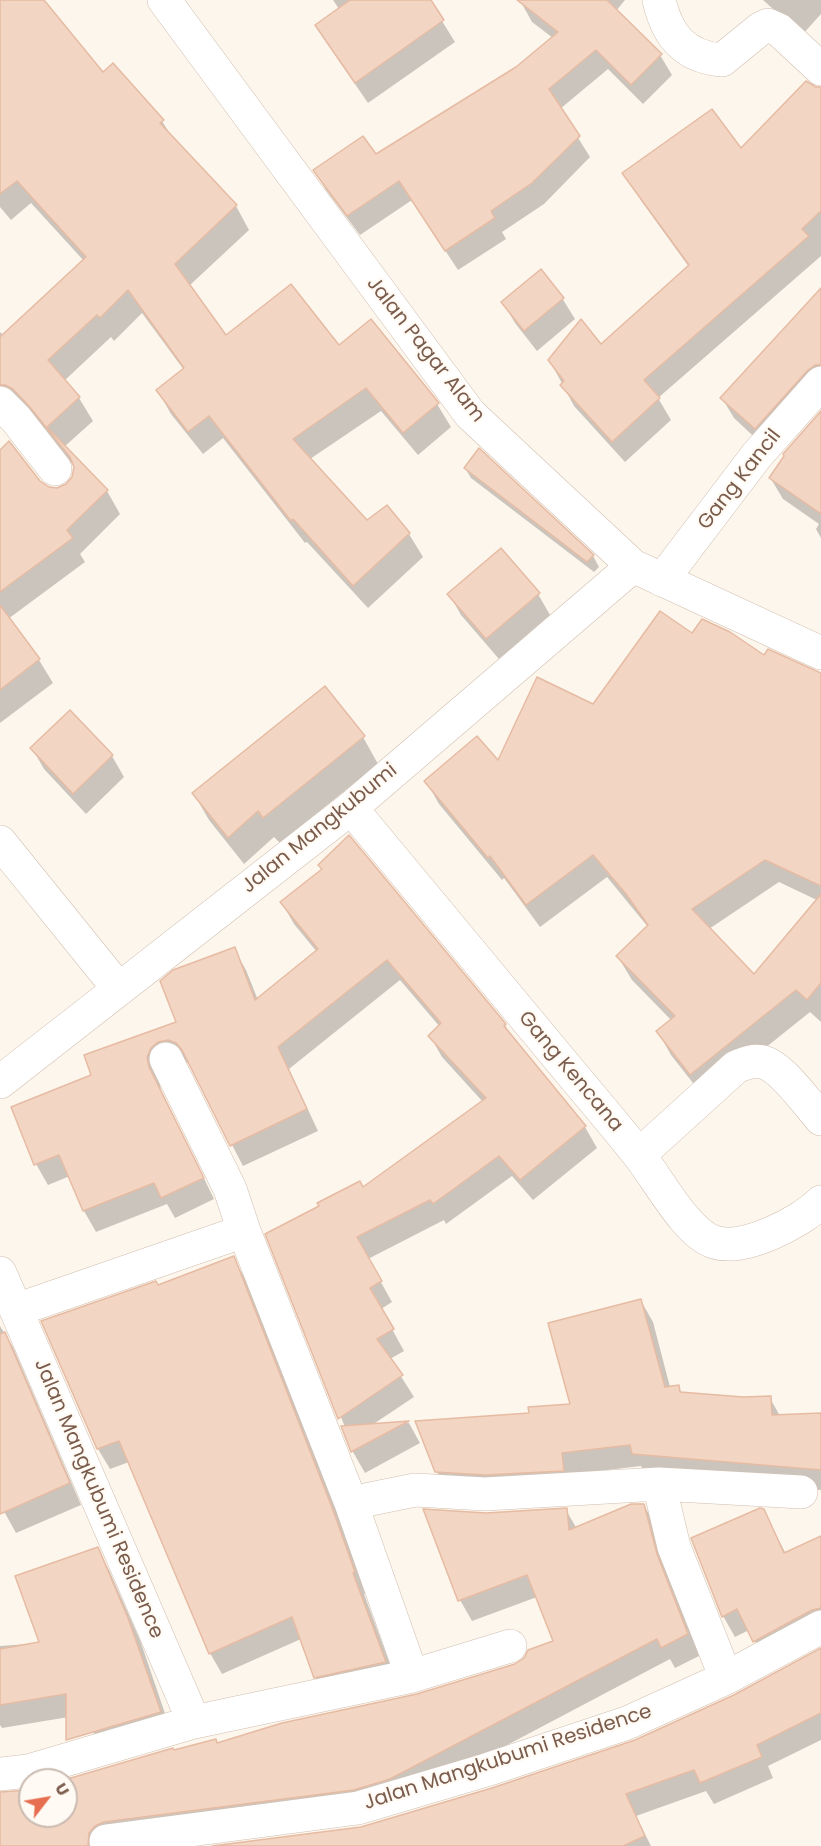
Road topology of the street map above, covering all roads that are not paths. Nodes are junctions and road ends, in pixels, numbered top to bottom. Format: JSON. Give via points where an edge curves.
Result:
{"nodes":[{"id":1,"x":164,"y":0,"type":"edge"},
{"id":2,"x":659,"y":0,"type":"edge"},
{"id":3,"x":821,"y":69,"type":"edge"},
{"id":4,"x":821,"y":383,"type":"edge"},
{"id":5,"x":0,"y":403,"type":"edge"},
{"id":6,"x":55,"y":469,"type":"dead end"},
{"id":7,"x":633,"y":566,"type":"junction"},
{"id":8,"x":663,"y":580,"type":"junction"},
{"id":9,"x":821,"y":653,"type":"edge"},
{"id":10,"x":351,"y":808,"type":"junction"},
{"id":11,"x":0,"y":842,"type":"edge"},
{"id":12,"x":118,"y":988,"type":"junction"},
{"id":13,"x":166,"y":1059,"type":"dead end"},
{"id":14,"x":0,"y":1082,"type":"edge"},
{"id":15,"x":821,"y":1119,"type":"edge"},
{"id":16,"x":639,"y":1155,"type":"junction"},
{"id":17,"x":821,"y":1202,"type":"edge"},
{"id":18,"x":244,"y":1231,"type":"junction"},
{"id":19,"x":0,"y":1273,"type":"edge"},
{"id":20,"x":16,"y":1310,"type":"junction"},
{"id":21,"x":659,"y":1484,"type":"junction"},
{"id":22,"x":801,"y":1492,"type":"dead end"},
{"id":23,"x":351,"y":1503,"type":"junction"},
{"id":24,"x":821,"y":1627,"type":"edge"},
{"id":25,"x":510,"y":1646,"type":"dead end"},
{"id":26,"x":412,"y":1676,"type":"junction"},
{"id":27,"x":726,"y":1678,"type":"junction"},
{"id":28,"x":194,"y":1722,"type":"junction"},
{"id":29,"x":0,"y":1774,"type":"edge"},
{"id":30,"x":106,"y":1841,"type":"dead end"}],
"edges":[{"from":1,"to":7,"type":"street","name":"Jalan Pagar Alam","via":[[470,414]]},
{"from":2,"to":3,"type":"street","via":[[674,38],[691,53],[722,60],[768,25]]},
{"from":4,"to":8,"type":"street","name":"Gang Kancil","via":[[757,455]]},
{"from":5,"to":6,"type":"street"},
{"from":7,"to":8,"type":"street","name":"Jalan Pagar Alam"},
{"from":7,"to":10,"type":"street","name":"Jalan Mangkubumi"},
{"from":8,"to":9,"type":"street","name":"Jalan Pagar Alam"},
{"from":10,"to":12,"type":"street","name":"Jalan Mangkubumi"},
{"from":10,"to":16,"type":"street","name":"Gang Kencana"},
{"from":11,"to":12,"type":"street"},
{"from":12,"to":14,"type":"street","name":"Jalan Mangkubumi"},
{"from":13,"to":18,"type":"street","via":[[230,1189]]},
{"from":15,"to":16,"type":"street","via":[[779,1071],[766,1063],[747,1062],[736,1067]]},
{"from":16,"to":17,"type":"street","name":"Gang Kencana","via":[[688,1223],[715,1243],[765,1237]]},
{"from":18,"to":20,"type":"street"},
{"from":18,"to":23,"type":"street"},
{"from":19,"to":20,"type":"street","name":"Jalan Mangkubumi Residence"},
{"from":20,"to":28,"type":"street","name":"Jalan Mangkubumi Residence"},
{"from":21,"to":22,"type":"street"},
{"from":21,"to":23,"type":"street","via":[[485,1494],[415,1490]]},
{"from":21,"to":27,"type":"street","via":[[674,1546]]},
{"from":23,"to":26,"type":"street"},
{"from":24,"to":27,"type":"street","name":"Jalan Mangkubumi Residence"},
{"from":25,"to":26,"type":"street"},
{"from":26,"to":28,"type":"street"},
{"from":27,"to":30,"type":"street","name":"Jalan Mangkubumi Residence","via":[[627,1723],[358,1808]]},
{"from":28,"to":29,"type":"street","via":[[28,1771]]}]}
